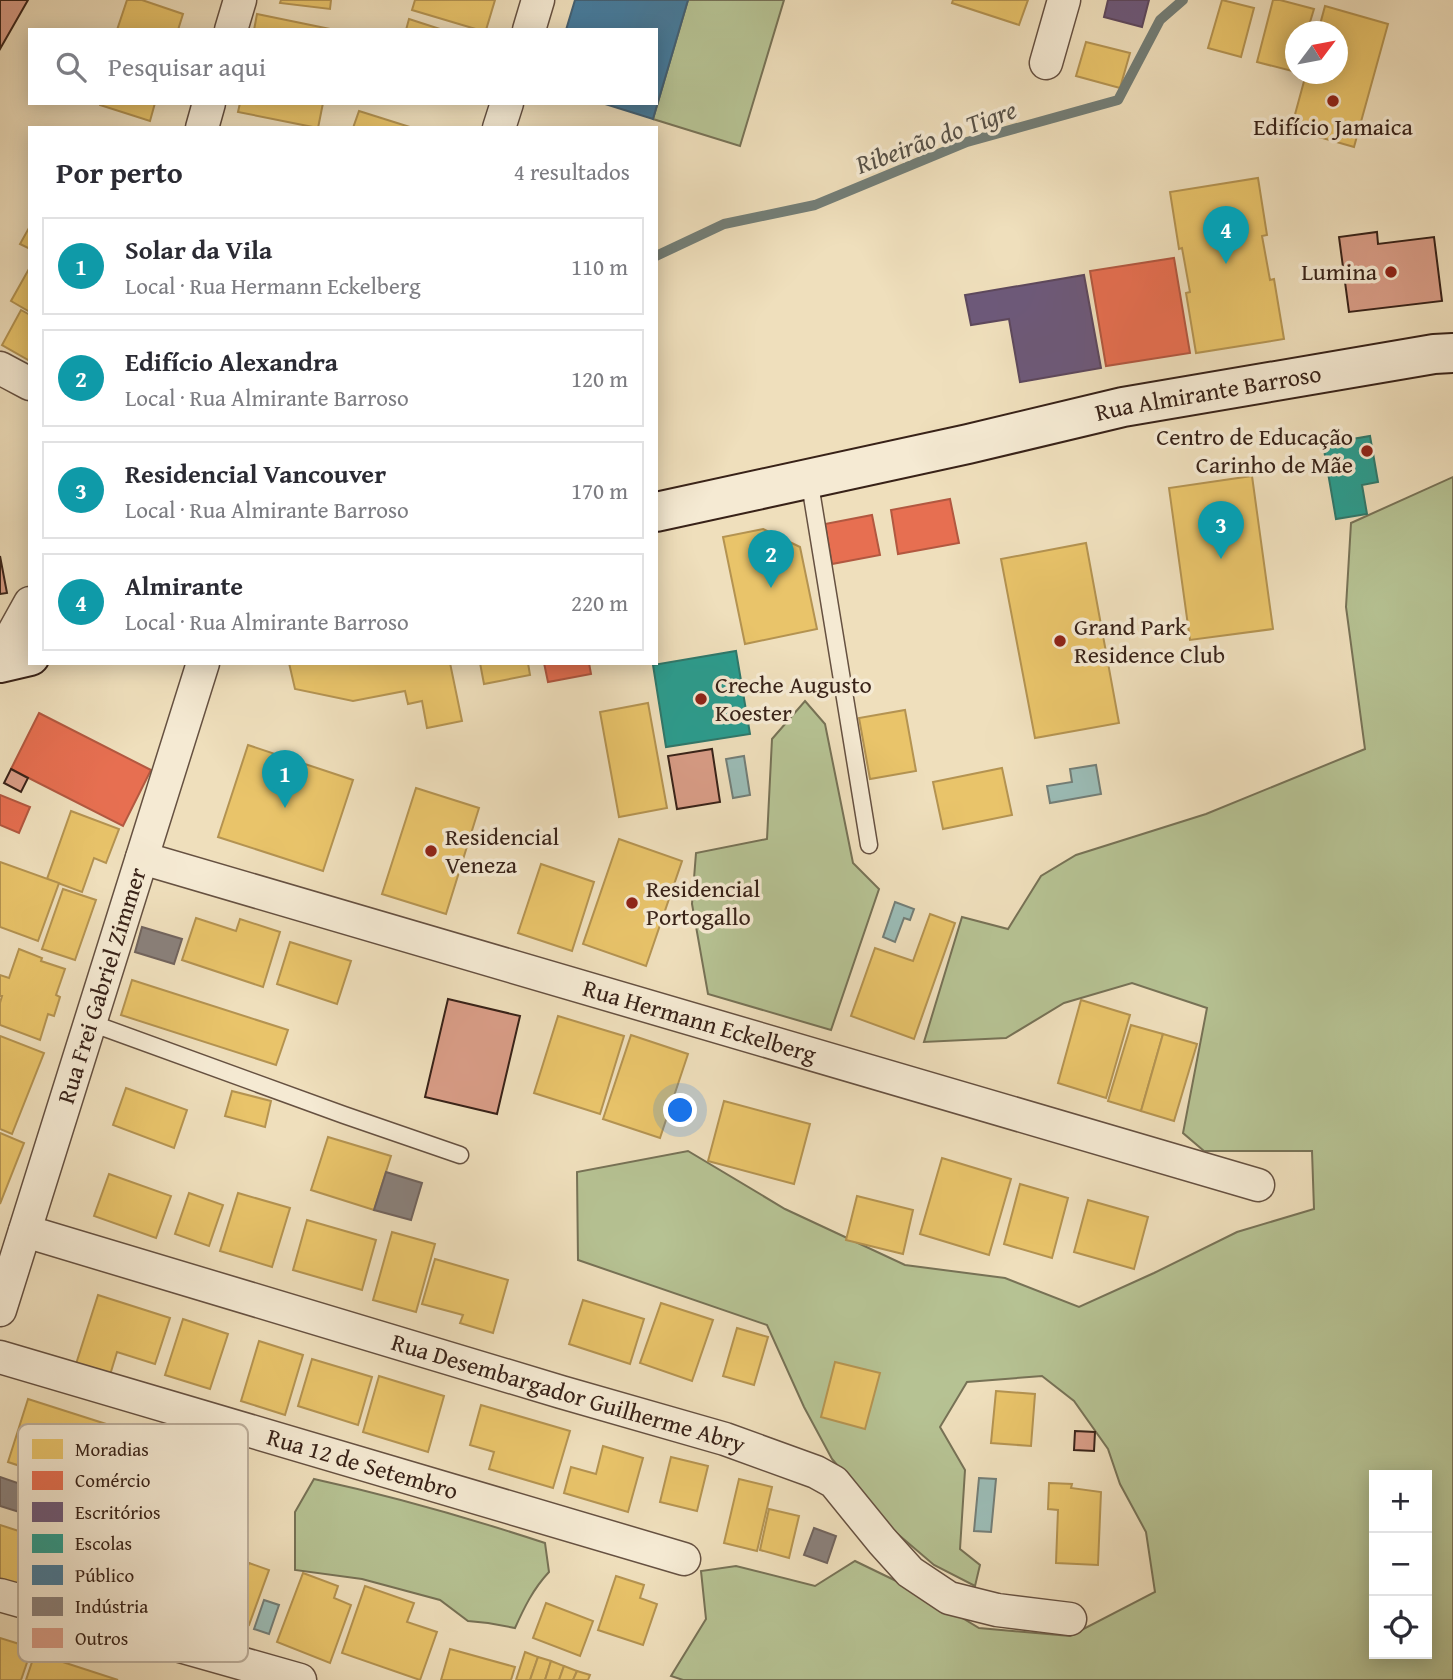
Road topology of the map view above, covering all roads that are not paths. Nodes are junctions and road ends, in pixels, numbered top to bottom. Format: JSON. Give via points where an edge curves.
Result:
{"nodes":[{"id":1,"x":240,"y":0,"type":"edge"},
{"id":2,"x":538,"y":0,"type":"edge"},
{"id":3,"x":1064,"y":0,"type":"edge"},
{"id":4,"x":232,"y":28,"type":"edge"},
{"id":5,"x":530,"y":28,"type":"edge"},
{"id":6,"x":1046,"y":63,"type":"dead end"},
{"id":7,"x":208,"y":105,"type":"edge"},
{"id":8,"x":506,"y":105,"type":"edge"},
{"id":9,"x":203,"y":126,"type":"edge"},
{"id":10,"x":500,"y":126,"type":"edge"},
{"id":11,"x":1453,"y":353,"type":"edge"},
{"id":12,"x":0,"y":368,"type":"edge"},
{"id":13,"x":1453,"y":370,"type":"edge"},
{"id":14,"x":28,"y":383,"type":"edge"},
{"id":15,"x":968,"y":444,"type":"junction"},
{"id":16,"x":809,"y":478,"type":"junction"},
{"id":17,"x":658,"y":512,"type":"edge"},
{"id":18,"x":28,"y":608,"type":"edge"},
{"id":19,"x":12,"y":649,"type":"edge"},
{"id":20,"x":202,"y":665,"type":"edge"},
{"id":21,"x":869,"y":845,"type":"dead end"},
{"id":22,"x":142,"y":858,"type":"junction"},
{"id":23,"x":90,"y":1023,"type":"junction"},
{"id":24,"x":460,"y":1155,"type":"dead end"},
{"id":25,"x":1258,"y":1185,"type":"dead end"},
{"id":26,"x":25,"y":1231,"type":"junction"},
{"id":27,"x":0,"y":1310,"type":"edge"},
{"id":28,"x":0,"y":1357,"type":"edge"},
{"id":29,"x":227,"y":1424,"type":"edge"},
{"id":30,"x":248,"y":1430,"type":"edge"},
{"id":31,"x":684,"y":1559,"type":"dead end"},
{"id":32,"x":0,"y":1595,"type":"edge"},
{"id":33,"x":18,"y":1600,"type":"edge"},
{"id":34,"x":1069,"y":1619,"type":"dead end"},
{"id":35,"x":236,"y":1662,"type":"edge"},
{"id":36,"x":300,"y":1680,"type":"edge"}],
"edges":[{"from":1,"to":4,"type":"street"},
{"from":2,"to":5,"type":"street"},
{"from":3,"to":6,"type":"street"},
{"from":7,"to":9,"type":"street"},
{"from":8,"to":10,"type":"street"},
{"from":11,"to":15,"type":"main road","name":"Rua Almirante Barroso","via":[[1123,407]]},
{"from":12,"to":14,"type":"street"},
{"from":13,"to":15,"type":"main road","name":"Rua Almirante Barroso","via":[[1125,429]]},
{"from":15,"to":16,"type":"main road","name":"Rua Almirante Barroso"},
{"from":16,"to":17,"type":"main road","name":"Rua Almirante Barroso"},
{"from":16,"to":21,"type":"lane"},
{"from":18,"to":19,"type":"street"},
{"from":20,"to":22,"type":"street","name":"Rua Frei Gabriel Zimmer"},
{"from":22,"to":23,"type":"street","name":"Rua Frei Gabriel Zimmer"},
{"from":22,"to":25,"type":"street","name":"Rua Hermann Eckelberg"},
{"from":23,"to":24,"type":"lane"},
{"from":23,"to":26,"type":"street","name":"Rua Frei Gabriel Zimmer"},
{"from":26,"to":27,"type":"street","name":"Rua Frei Gabriel Zimmer"},
{"from":26,"to":34,"type":"street","name":"Rua Desembargador Guilherme Abry","via":[[724,1439],[816,1472],[834,1482],[910,1572],[949,1598],[996,1610]]},
{"from":28,"to":29,"type":"street","name":"Rua 12 de Setembro"},
{"from":30,"to":31,"type":"street","name":"Rua 12 de Setembro"},
{"from":32,"to":33,"type":"street"},
{"from":35,"to":36,"type":"street"}]}
